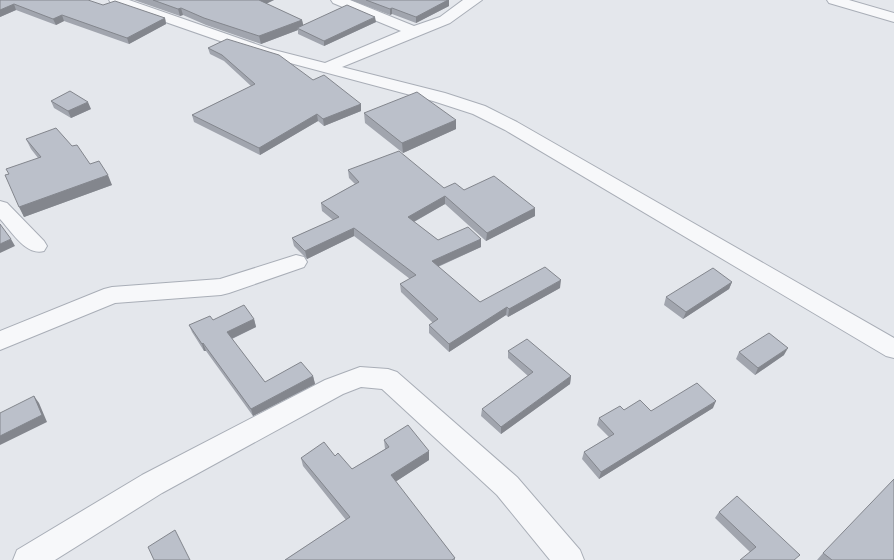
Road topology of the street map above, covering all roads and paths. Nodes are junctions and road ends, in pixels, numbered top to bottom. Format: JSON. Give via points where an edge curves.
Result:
{"nodes":[{"id":1,"x":338,"y":0,"type":"edge"},
{"id":2,"x":474,"y":0,"type":"edge"},
{"id":3,"x":834,"y":0,"type":"edge"},
{"id":4,"x":124,"y":1,"type":"edge"},
{"id":5,"x":894,"y":18,"type":"edge"},
{"id":6,"x":414,"y":30,"type":"junction"},
{"id":7,"x":326,"y":68,"type":"junction"},
{"id":8,"x":0,"y":207,"type":"edge"},
{"id":9,"x":37,"y":246,"type":"dead end"},
{"id":10,"x":296,"y":262,"type":"dead end"},
{"id":11,"x":0,"y":341,"type":"edge"},
{"id":12,"x":894,"y":349,"type":"edge"},
{"id":13,"x":28,"y":560,"type":"edge"},
{"id":14,"x":569,"y":560,"type":"edge"}],
"edges":[{"from":1,"to":6,"type":"street"},
{"from":2,"to":6,"type":"street","via":[[445,20]]},
{"from":3,"to":5,"type":"street"},
{"from":4,"to":7,"type":"street","via":[[265,52]]},
{"from":6,"to":7,"type":"street"},
{"from":7,"to":12,"type":"street","via":[[479,110],[511,126]]},
{"from":8,"to":9,"type":"street"},
{"from":10,"to":11,"type":"street","via":[[221,287],[112,295]]},
{"from":13,"to":14,"type":"street","via":[[152,484],[334,388],[360,377],[388,379],[507,486]]}]}
